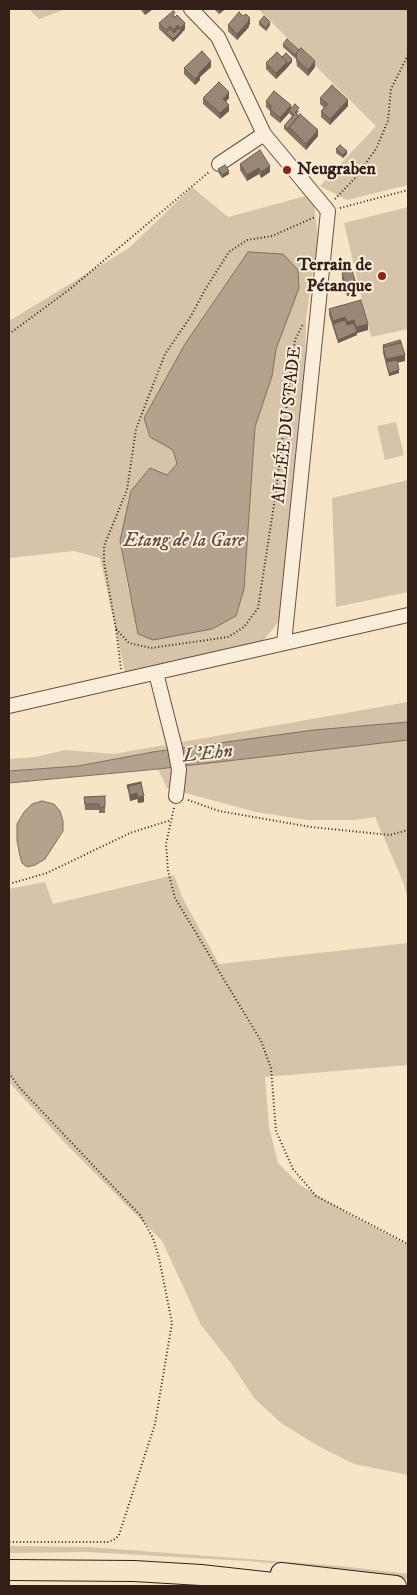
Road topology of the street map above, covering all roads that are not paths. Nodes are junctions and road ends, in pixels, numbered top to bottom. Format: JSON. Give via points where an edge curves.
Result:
{"nodes":[{"id":1,"x":191,"y":9,"type":"edge"},
{"id":2,"x":264,"y":134,"type":"junction"},
{"id":3,"x":219,"y":164,"type":"road end"},
{"id":4,"x":408,"y":615,"type":"edge"},
{"id":5,"x":284,"y":643,"type":"junction"},
{"id":6,"x":156,"y":673,"type":"junction"},
{"id":7,"x":9,"y":706,"type":"edge"},
{"id":8,"x":176,"y":796,"type":"road end"},
{"id":9,"x":9,"y":1570,"type":"edge"},
{"id":10,"x":134,"y":1571,"type":"junction"},
{"id":11,"x":300,"y":1586,"type":"edge"},
{"id":12,"x":396,"y":1586,"type":"edge"}],
"edges":[{"from":1,"to":2,"type":"street","via":[[218,37]]},
{"from":2,"to":3,"type":"street"},
{"from":2,"to":5,"type":"street","name":"ALLÉE DU STADE","via":[[328,210]]},
{"from":4,"to":5,"type":"street"},
{"from":5,"to":6,"type":"street"},
{"from":6,"to":7,"type":"street"},
{"from":6,"to":8,"type":"street","via":[[179,770]]},
{"from":9,"to":10,"type":"highway"},
{"from":10,"to":11,"type":"highway"},
{"from":10,"to":12,"type":"highway","via":[[211,1567]]}]}
